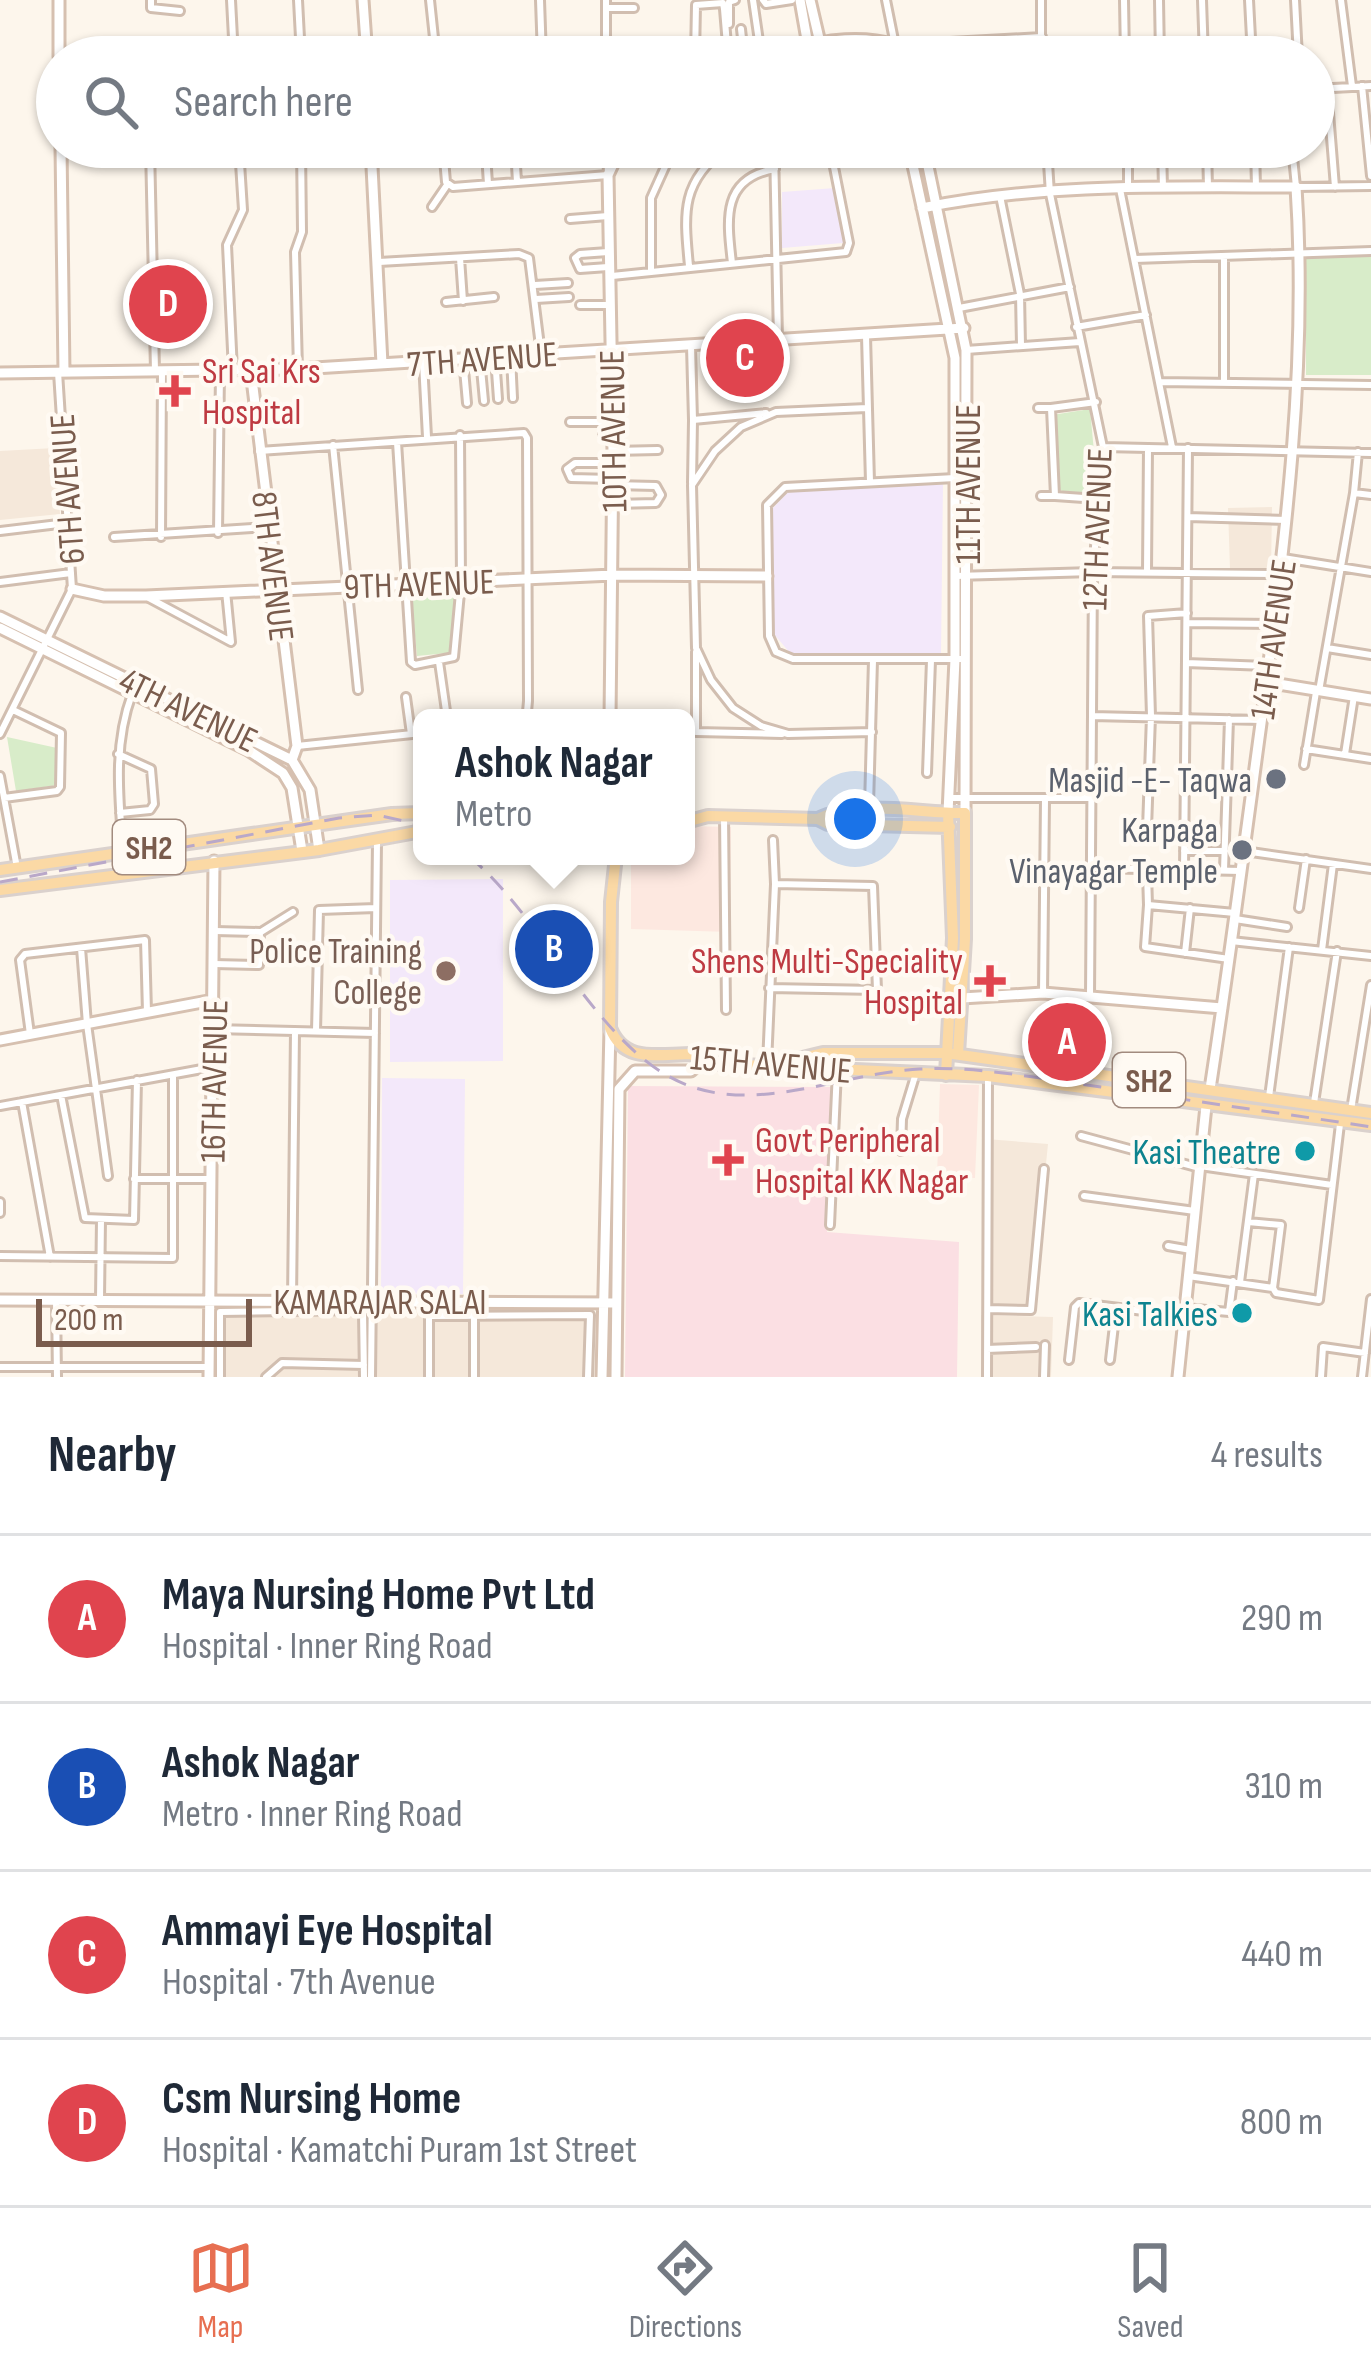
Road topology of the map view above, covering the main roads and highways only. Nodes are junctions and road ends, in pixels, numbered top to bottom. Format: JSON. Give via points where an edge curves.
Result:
{"nodes":[{"id":1,"x":946,"y":811,"type":"junction"},
{"id":2,"x":695,"y":813,"type":"edge"},
{"id":3,"x":413,"y":814,"type":"edge"},
{"id":4,"x":708,"y":816,"type":"junction"},
{"id":5,"x":818,"y":819,"type":"junction"},
{"id":6,"x":695,"y":820,"type":"edge"},
{"id":7,"x":413,"y":832,"type":"edge"},
{"id":8,"x":615,"y":865,"type":"edge"},
{"id":9,"x":0,"y":870,"type":"edge"},
{"id":10,"x":0,"y":890,"type":"edge"},
{"id":11,"x":959,"y":938,"type":"junction"},
{"id":12,"x":952,"y":1053,"type":"junction"},
{"id":13,"x":767,"y":1067,"type":"junction"},
{"id":14,"x":946,"y":1075,"type":"junction"},
{"id":15,"x":1371,"y":1113,"type":"edge"},
{"id":16,"x":1371,"y":1126,"type":"edge"}],
"edges":[{"from":1,"to":5,"type":"main road"},
{"from":1,"to":5,"type":"main road","via":[[830,812]]},
{"from":1,"to":11,"type":"main road"},
{"from":1,"to":11,"type":"main road","via":[[965,820]]},
{"from":2,"to":4,"type":"main road"},
{"from":3,"to":9,"type":"main road","number":"SH2"},
{"from":4,"to":5,"type":"main road"},
{"from":4,"to":6,"type":"main road"},
{"from":7,"to":10,"type":"main road","number":"SH2"},
{"from":8,"to":13,"type":"main road","name":"15TH AVENUE","via":[[610,1028],[617,1043],[628,1053]]},
{"from":11,"to":12,"type":"main road"},
{"from":11,"to":12,"type":"main road","via":[[962,998]]},
{"from":12,"to":13,"type":"main road","via":[[823,1053]]},
{"from":12,"to":14,"type":"main road"},
{"from":12,"to":15,"type":"main road","number":"SH2"},
{"from":13,"to":14,"type":"main road","name":"15TH AVENUE"},
{"from":14,"to":16,"type":"main road","number":"SH2"}]}
